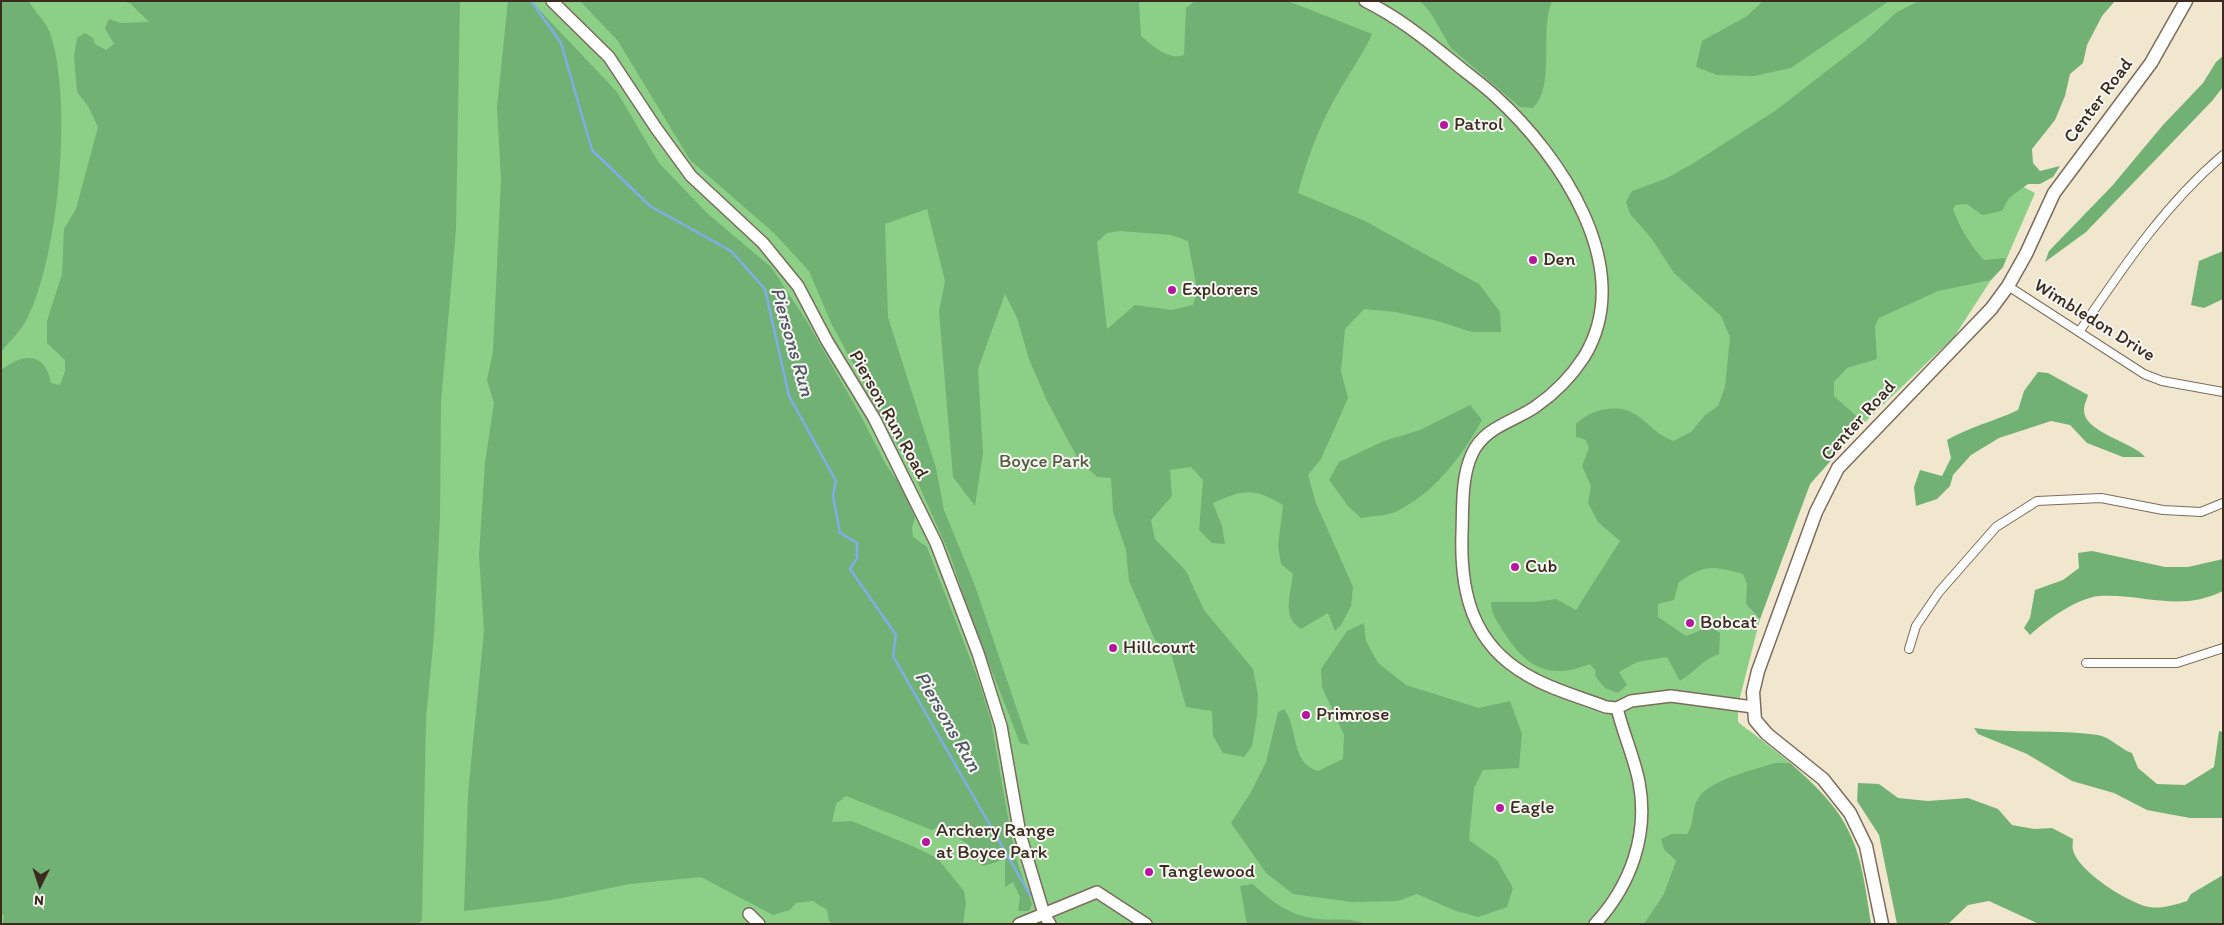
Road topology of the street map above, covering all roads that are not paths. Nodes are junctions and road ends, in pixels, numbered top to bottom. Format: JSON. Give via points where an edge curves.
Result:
{"nodes":[{"id":1,"x":552,"y":1,"type":"edge"},
{"id":2,"x":1365,"y":1,"type":"edge"},
{"id":3,"x":2186,"y":1,"type":"edge"},
{"id":4,"x":2223,"y":155,"type":"edge"},
{"id":5,"x":2008,"y":286,"type":"junction"},
{"id":6,"x":2079,"y":332,"type":"junction"},
{"id":7,"x":2223,"y":392,"type":"edge"},
{"id":8,"x":2223,"y":503,"type":"edge"},
{"id":9,"x":2223,"y":648,"type":"edge"},
{"id":10,"x":1909,"y":649,"type":"dead end"},
{"id":11,"x":2086,"y":663,"type":"dead end"},
{"id":12,"x":1753,"y":707,"type":"junction"},
{"id":13,"x":1617,"y":708,"type":"junction"},
{"id":14,"x":749,"y":914,"type":"dead end"},
{"id":15,"x":1047,"y":919,"type":"edge"},
{"id":16,"x":759,"y":924,"type":"edge"},
{"id":17,"x":1019,"y":924,"type":"edge"},
{"id":18,"x":1146,"y":924,"type":"edge"},
{"id":19,"x":1595,"y":924,"type":"edge"},
{"id":20,"x":1882,"y":924,"type":"edge"}],
"edges":[{"from":1,"to":15,"type":"street","name":"Pierson Run Road","via":[[610,57],[691,176],[762,243],[798,286],[874,418],[936,543],[978,653],[1001,726],[1020,834]]},
{"from":2,"to":13,"type":"street","via":[[1431,44],[1496,96],[1536,139],[1560,172],[1584,215],[1598,251],[1600,309],[1585,355],[1569,379],[1533,408],[1481,439],[1472,454],[1463,496],[1464,583],[1468,604],[1476,620],[1490,644],[1507,660],[1527,676],[1606,707]]},
{"from":3,"to":5,"type":"main road","name":"Center Road","via":[[2151,63],[2054,193]]},
{"from":4,"to":6,"type":"street","via":[[2146,235]]},
{"from":5,"to":6,"type":"street","name":"Wimbledon Drive"},
{"from":5,"to":12,"type":"main road","name":"Center Road","via":[[1991,308],[1838,468],[1816,512],[1766,646],[1753,692]]},
{"from":6,"to":7,"type":"street","name":"Wimbledon Drive","via":[[2144,374],[2162,381]]},
{"from":8,"to":10,"type":"street","via":[[2201,512],[2163,510],[2100,498],[2037,501],[1996,527],[1939,592],[1916,626]]},
{"from":9,"to":11,"type":"street","via":[[2177,663]]},
{"from":12,"to":13,"type":"street","via":[[1671,696],[1632,701]]},
{"from":12,"to":20,"type":"main road","name":"Center Road","via":[[1760,727],[1823,779],[1850,813],[1866,846]]},
{"from":13,"to":19,"type":"street","via":[[1639,784],[1642,820],[1631,871],[1619,894]]},
{"from":14,"to":16,"type":"street"},
{"from":15,"to":17,"type":"street"},
{"from":15,"to":18,"type":"street","via":[[1097,892]]}]}
